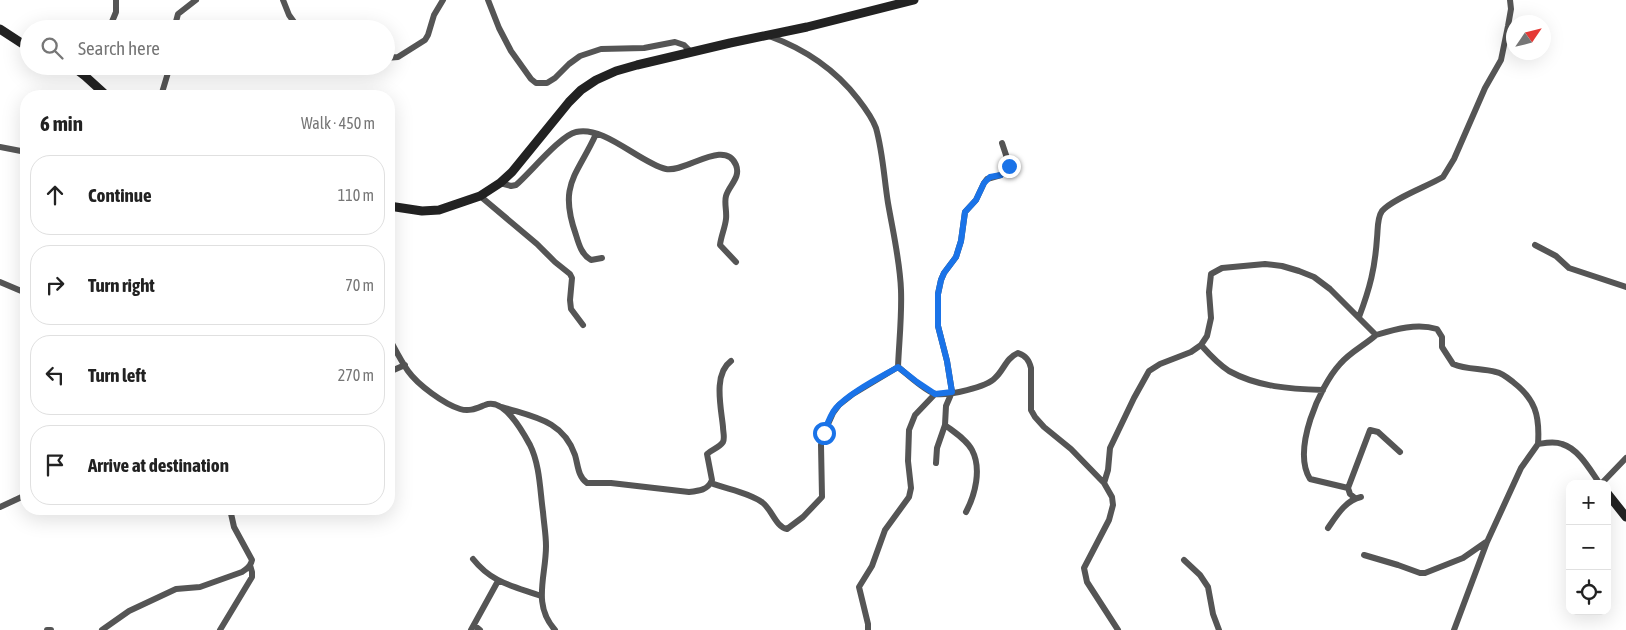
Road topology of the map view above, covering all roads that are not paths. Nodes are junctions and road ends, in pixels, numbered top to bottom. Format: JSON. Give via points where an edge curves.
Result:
{"nodes":[{"id":1,"x":116,"y":0,"type":"edge"},
{"id":2,"x":196,"y":0,"type":"edge"},
{"id":3,"x":283,"y":0,"type":"edge"},
{"id":4,"x":443,"y":0,"type":"edge"},
{"id":5,"x":488,"y":0,"type":"edge"},
{"id":6,"x":914,"y":0,"type":"edge"},
{"id":7,"x":1510,"y":0,"type":"edge"},
{"id":8,"x":113,"y":20,"type":"edge"},
{"id":9,"x":176,"y":20,"type":"edge"},
{"id":10,"x":293,"y":20,"type":"edge"},
{"id":11,"x":0,"y":30,"type":"edge"},
{"id":12,"x":767,"y":35,"type":"junction"},
{"id":13,"x":20,"y":42,"type":"edge"},
{"id":14,"x":691,"y":52,"type":"junction"},
{"id":15,"x":395,"y":57,"type":"edge"},
{"id":16,"x":84,"y":75,"type":"edge"},
{"id":17,"x":167,"y":75,"type":"edge"},
{"id":18,"x":100,"y":90,"type":"edge"},
{"id":19,"x":163,"y":90,"type":"edge"},
{"id":20,"x":596,"y":134,"type":"junction"},
{"id":21,"x":1002,"y":143,"type":"dead end"},
{"id":22,"x":0,"y":147,"type":"edge"},
{"id":23,"x":20,"y":151,"type":"edge"},
{"id":24,"x":500,"y":183,"type":"junction"},
{"id":25,"x":480,"y":196,"type":"junction"},
{"id":26,"x":395,"y":207,"type":"edge"},
{"id":27,"x":1535,"y":245,"type":"dead end"},
{"id":28,"x":602,"y":258,"type":"dead end"},
{"id":29,"x":736,"y":262,"type":"dead end"},
{"id":30,"x":0,"y":282,"type":"edge"},
{"id":31,"x":1626,"y":287,"type":"edge"},
{"id":32,"x":20,"y":290,"type":"edge"},
{"id":33,"x":1359,"y":317,"type":"junction"},
{"id":34,"x":583,"y":325,"type":"dead end"},
{"id":35,"x":1376,"y":335,"type":"junction"},
{"id":36,"x":1200,"y":345,"type":"junction"},
{"id":37,"x":395,"y":348,"type":"edge"},
{"id":38,"x":731,"y":361,"type":"dead end"},
{"id":39,"x":405,"y":365,"type":"junction"},
{"id":40,"x":898,"y":367,"type":"junction"},
{"id":41,"x":395,"y":369,"type":"edge"},
{"id":42,"x":1323,"y":390,"type":"junction"},
{"id":43,"x":952,"y":392,"type":"junction"},
{"id":44,"x":935,"y":394,"type":"junction"},
{"id":45,"x":502,"y":407,"type":"junction"},
{"id":46,"x":945,"y":425,"type":"junction"},
{"id":47,"x":1538,"y":444,"type":"junction"},
{"id":48,"x":1400,"y":452,"type":"dead end"},
{"id":49,"x":1626,"y":458,"type":"edge"},
{"id":50,"x":936,"y":462,"type":"dead end"},
{"id":51,"x":1598,"y":480,"type":"edge"},
{"id":52,"x":1605,"y":480,"type":"edge"},
{"id":53,"x":711,"y":483,"type":"junction"},
{"id":54,"x":1104,"y":483,"type":"junction"},
{"id":55,"x":1348,"y":488,"type":"junction"},
{"id":56,"x":20,"y":498,"type":"edge"},
{"id":57,"x":1611,"y":498,"type":"edge"},
{"id":58,"x":0,"y":507,"type":"edge"},
{"id":59,"x":966,"y":512,"type":"dead end"},
{"id":60,"x":232,"y":515,"type":"edge"},
{"id":61,"x":1626,"y":518,"type":"edge"},
{"id":62,"x":1328,"y":528,"type":"dead end"},
{"id":63,"x":1487,"y":542,"type":"junction"},
{"id":64,"x":1364,"y":555,"type":"dead end"},
{"id":65,"x":473,"y":559,"type":"dead end"},
{"id":66,"x":1184,"y":560,"type":"dead end"},
{"id":67,"x":250,"y":566,"type":"junction"},
{"id":68,"x":498,"y":581,"type":"junction"},
{"id":69,"x":541,"y":596,"type":"junction"},
{"id":70,"x":472,"y":627,"type":"edge"},
{"id":71,"x":47,"y":630,"type":"edge"},
{"id":72,"x":51,"y":630,"type":"edge"},
{"id":73,"x":102,"y":630,"type":"edge"},
{"id":74,"x":220,"y":630,"type":"edge"},
{"id":75,"x":480,"y":630,"type":"edge"},
{"id":76,"x":555,"y":630,"type":"edge"},
{"id":77,"x":868,"y":630,"type":"edge"},
{"id":78,"x":1118,"y":630,"type":"edge"},
{"id":79,"x":1219,"y":630,"type":"edge"},
{"id":80,"x":1454,"y":630,"type":"edge"}],
"edges":[{"from":1,"to":8,"type":"street"},
{"from":2,"to":9,"type":"street","via":[[178,14]]},
{"from":3,"to":10,"type":"street"},
{"from":4,"to":15,"type":"street","via":[[425,40]]},
{"from":5,"to":14,"type":"street","via":[[511,51],[530,79],[536,82],[547,83],[580,56],[601,49],[644,48],[675,42]]},
{"from":6,"to":12,"type":"street"},
{"from":7,"to":33,"type":"street","via":[[1510,18],[1501,60],[1448,170],[1381,212],[1376,261]]},
{"from":11,"to":13,"type":"street"},
{"from":12,"to":14,"type":"street"},
{"from":12,"to":40,"type":"street","via":[[808,53],[829,67],[853,92],[875,126],[901,290]]},
{"from":14,"to":24,"type":"street","via":[[616,71],[581,90]]},
{"from":16,"to":18,"type":"street"},
{"from":17,"to":19,"type":"street"},
{"from":20,"to":24,"type":"street","via":[[575,132],[516,184]]},
{"from":20,"to":28,"type":"street","via":[[572,180],[568,206],[583,253],[591,260]]},
{"from":20,"to":29,"type":"street","via":[[666,169],[677,169],[716,154],[734,161],[736,177],[726,197],[726,218],[720,245]]},
{"from":21,"to":43,"type":"street","via":[[1008,168],[1001,175],[987,179],[965,212],[956,257],[944,273],[938,294],[938,326]]},
{"from":22,"to":23,"type":"street"},
{"from":24,"to":25,"type":"street"},
{"from":25,"to":26,"type":"street","via":[[440,210]]},
{"from":25,"to":34,"type":"street","via":[[570,274],[571,309]]},
{"from":27,"to":31,"type":"street","via":[[1556,256],[1569,268]]},
{"from":30,"to":32,"type":"street"},
{"from":33,"to":35,"type":"street"},
{"from":33,"to":36,"type":"street","via":[[1314,277],[1266,264],[1222,268],[1209,278],[1211,318]]},
{"from":35,"to":42,"type":"street","via":[[1339,364]]},
{"from":35,"to":47,"type":"street","via":[[1405,328],[1437,329],[1442,336],[1442,347],[1453,364],[1497,372],[1525,391],[1536,412]]},
{"from":36,"to":42,"type":"street","via":[[1229,370],[1246,378],[1278,388]]},
{"from":36,"to":54,"type":"street","via":[[1149,371],[1110,448]]},
{"from":37,"to":39,"type":"street"},
{"from":38,"to":53,"type":"street","via":[[723,368],[719,397],[724,438],[707,454]]},
{"from":39,"to":41,"type":"street"},
{"from":39,"to":45,"type":"street","via":[[442,401],[467,410],[487,404]]},
{"from":40,"to":44,"type":"street"},
{"from":40,"to":53,"type":"street","via":[[836,408],[821,445],[822,497],[787,529],[782,528],[765,504]]},
{"from":42,"to":55,"type":"street","via":[[1305,440],[1308,476],[1312,480]]},
{"from":43,"to":44,"type":"street"},
{"from":43,"to":46,"type":"street","via":[[946,406]]},
{"from":43,"to":54,"type":"street","via":[[990,382],[1012,356],[1023,354],[1030,362],[1031,410],[1035,417]]},
{"from":44,"to":77,"type":"street","via":[[915,415],[909,430],[910,497],[885,530],[872,566],[859,587]]},
{"from":45,"to":53,"type":"street","via":[[542,420],[564,434],[575,454],[580,474],[587,483],[689,492],[704,489]]},
{"from":45,"to":69,"type":"street","via":[[530,446],[538,472],[546,545]]},
{"from":46,"to":50,"type":"street"},
{"from":46,"to":59,"type":"street","via":[[970,447],[973,454],[974,492]]},
{"from":47,"to":51,"type":"street","via":[[1553,442],[1571,449]]},
{"from":47,"to":63,"type":"street","via":[[1521,468]]},
{"from":48,"to":55,"type":"street","via":[[1378,432],[1370,430]]},
{"from":49,"to":52,"type":"street"},
{"from":54,"to":78,"type":"street","via":[[1112,497],[1112,511],[1084,574]]},
{"from":55,"to":62,"type":"street","via":[[1350,494],[1358,497],[1338,514]]},
{"from":56,"to":58,"type":"street"},
{"from":57,"to":61,"type":"street"},
{"from":60,"to":67,"type":"street","via":[[236,532],[252,560]]},
{"from":63,"to":64,"type":"street","via":[[1463,558],[1425,574]]},
{"from":63,"to":80,"type":"street"},
{"from":65,"to":68,"type":"street"},
{"from":66,"to":79,"type":"street","via":[[1208,587]]},
{"from":67,"to":73,"type":"street","via":[[209,585],[176,589],[129,611]]},
{"from":67,"to":74,"type":"street","via":[[252,577]]},
{"from":68,"to":69,"type":"street"},
{"from":68,"to":70,"type":"street"},
{"from":69,"to":76,"type":"street","via":[[545,614]]},
{"from":70,"to":75,"type":"street"},
{"from":71,"to":72,"type":"street"}]}
